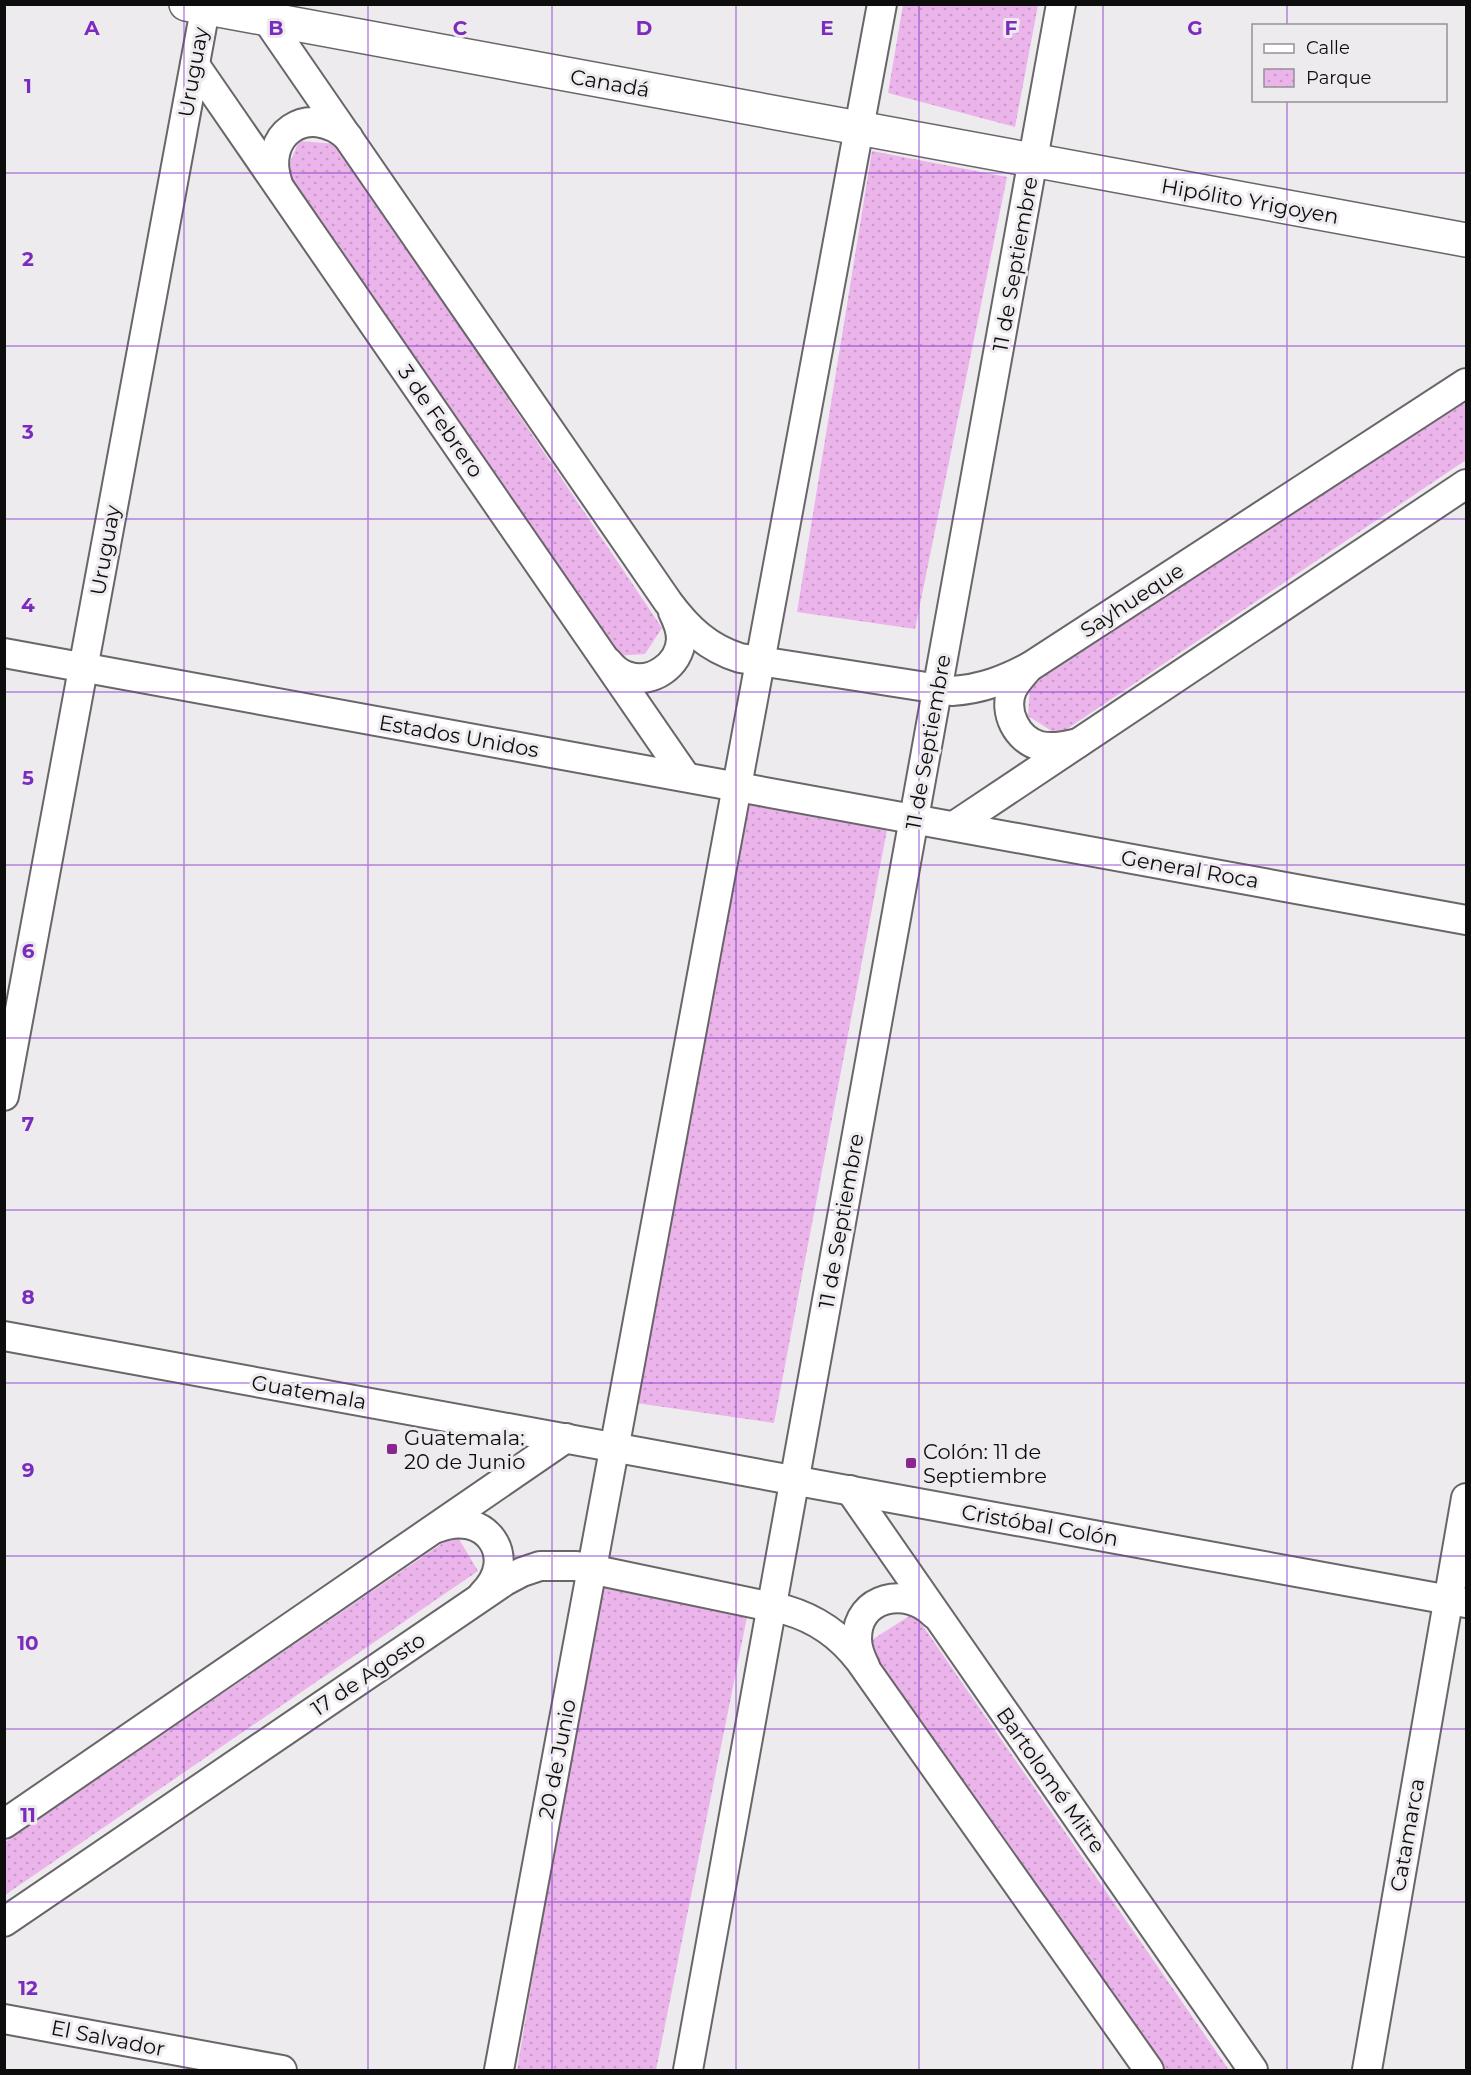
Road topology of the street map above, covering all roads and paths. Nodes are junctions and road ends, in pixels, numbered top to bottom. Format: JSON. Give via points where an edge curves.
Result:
{"nodes":[{"id":1,"x":882,"y":4,"type":"edge"},
{"id":2,"x":1061,"y":4,"type":"edge"},
{"id":3,"x":199,"y":6,"type":"edge"},
{"id":4,"x":267,"y":20,"type":"junction"},
{"id":5,"x":195,"y":65,"type":"junction"},
{"id":6,"x":859,"y":129,"type":"junction"},
{"id":7,"x":349,"y":139,"type":"junction"},
{"id":8,"x":1033,"y":161,"type":"junction"},
{"id":9,"x":278,"y":186,"type":"junction"},
{"id":10,"x":1467,"y":240,"type":"edge"},
{"id":11,"x":1467,"y":383,"type":"edge"},
{"id":12,"x":1467,"y":484,"type":"edge"},
{"id":13,"x":668,"y":602,"type":"junction"},
{"id":14,"x":4,"y":653,"type":"edge"},
{"id":15,"x":603,"y":656,"type":"junction"},
{"id":16,"x":760,"y":662,"type":"junction"},
{"id":17,"x":1031,"y":666,"type":"junction"},
{"id":18,"x":83,"y":668,"type":"junction"},
{"id":19,"x":938,"y":689,"type":"junction"},
{"id":20,"x":1080,"y":742,"type":"junction"},
{"id":21,"x":686,"y":777,"type":"junction"},
{"id":22,"x":737,"y":786,"type":"junction"},
{"id":23,"x":914,"y":818,"type":"junction"},
{"id":24,"x":954,"y":826,"type":"junction"},
{"id":25,"x":1467,"y":920,"type":"edge"},
{"id":26,"x":4,"y":1096,"type":"edge"},
{"id":27,"x":4,"y":1336,"type":"edge"},
{"id":28,"x":566,"y":1438,"type":"junction"},
{"id":29,"x":614,"y":1448,"type":"junction"},
{"id":30,"x":794,"y":1480,"type":"junction"},
{"id":31,"x":850,"y":1490,"type":"junction"},
{"id":32,"x":1467,"y":1498,"type":"edge"},
{"id":33,"x":429,"y":1532,"type":"junction"},
{"id":34,"x":592,"y":1568,"type":"junction"},
{"id":35,"x":475,"y":1601,"type":"junction"},
{"id":36,"x":1457,"y":1601,"type":"edge"},
{"id":37,"x":772,"y":1606,"type":"junction"},
{"id":38,"x":940,"y":1620,"type":"junction"},
{"id":39,"x":867,"y":1671,"type":"junction"},
{"id":40,"x":4,"y":1824,"type":"edge"},
{"id":41,"x":4,"y":1922,"type":"edge"},
{"id":42,"x":4,"y":2019,"type":"edge"},
{"id":43,"x":282,"y":2070,"type":"edge"},
{"id":44,"x":499,"y":2070,"type":"edge"},
{"id":45,"x":688,"y":2070,"type":"edge"},
{"id":46,"x":1149,"y":2070,"type":"edge"},
{"id":47,"x":1253,"y":2070,"type":"edge"},
{"id":48,"x":1367,"y":2070,"type":"edge"}],
"edges":[{"from":1,"to":6,"type":"street"},
{"from":2,"to":8,"type":"street","name":"11 de Septiembre"},
{"from":3,"to":4,"type":"street","name":"Canadá"},
{"from":3,"to":5,"type":"street","name":"Uruguay"},
{"from":4,"to":6,"type":"street","name":"Canadá"},
{"from":4,"to":7,"type":"street"},
{"from":5,"to":9,"type":"street","name":"3 de Febrero"},
{"from":5,"to":18,"type":"street","name":"Uruguay"},
{"from":6,"to":8,"type":"street","name":"Canadá"},
{"from":6,"to":16,"type":"street"},
{"from":7,"to":9,"type":"street","via":[[330,124],[298,125],[283,137],[274,153]]},
{"from":7,"to":13,"type":"street"},
{"from":8,"to":10,"type":"street","name":"Hipólito Yrigoyen"},
{"from":8,"to":19,"type":"street","name":"11 de Septiembre"},
{"from":9,"to":15,"type":"street","name":"3 de Febrero"},
{"from":11,"to":17,"type":"street","name":"Sayhueque"},
{"from":12,"to":20,"type":"street"},
{"from":13,"to":15,"type":"street","via":[[681,638],[677,655],[664,669],[646,678],[625,676]]},
{"from":13,"to":16,"type":"street","via":[[708,645]]},
{"from":14,"to":18,"type":"street","name":"Estados Unidos"},
{"from":15,"to":21,"type":"street","name":"3 de Febrero"},
{"from":16,"to":19,"type":"street","name":"Sayhueque"},
{"from":16,"to":22,"type":"street"},
{"from":17,"to":19,"type":"street","name":"Sayhueque","via":[[985,687]]},
{"from":17,"to":20,"type":"street","via":[[1011,692],[1009,709],[1015,727],[1038,745]]},
{"from":18,"to":21,"type":"street","name":"Estados Unidos"},
{"from":18,"to":26,"type":"street","name":"Uruguay"},
{"from":19,"to":23,"type":"street","name":"11 de Septiembre"},
{"from":20,"to":24,"type":"street"},
{"from":21,"to":22,"type":"street","name":"Estados Unidos"},
{"from":22,"to":23,"type":"street","name":"Estados Unidos"},
{"from":22,"to":29,"type":"street"},
{"from":23,"to":24,"type":"street","name":"General Roca"},
{"from":23,"to":30,"type":"street","name":"11 de Septiembre"},
{"from":24,"to":25,"type":"street","name":"General Roca"},
{"from":27,"to":28,"type":"street","name":"Guatemala"},
{"from":28,"to":29,"type":"street","name":"Guatemala"},
{"from":28,"to":33,"type":"street"},
{"from":29,"to":30,"type":"street","name":"Cristóbal Colón"},
{"from":29,"to":34,"type":"street","name":"20 de Junio"},
{"from":30,"to":31,"type":"street","name":"Cristóbal Colón"},
{"from":30,"to":37,"type":"street"},
{"from":31,"to":36,"type":"street","name":"Cristóbal Colón"},
{"from":31,"to":38,"type":"street","name":"Bartolomé Mitre"},
{"from":32,"to":36,"type":"street","name":"Catamarca"},
{"from":33,"to":35,"type":"street","via":[[459,1522],[476,1526],[490,1538],[498,1556],[496,1577]]},
{"from":33,"to":40,"type":"street"},
{"from":34,"to":35,"type":"street","name":"17 de Agosto","via":[[540,1566],[522,1572]]},
{"from":34,"to":37,"type":"street","name":"17 de Agosto"},
{"from":34,"to":44,"type":"street","name":"20 de Junio"},
{"from":35,"to":41,"type":"street","name":"17 de Agosto"},
{"from":36,"to":48,"type":"street","name":"Catamarca"},
{"from":37,"to":39,"type":"street","via":[[828,1628]]},
{"from":37,"to":45,"type":"street"},
{"from":38,"to":39,"type":"street","via":[[913,1599],[881,1601],[862,1621],[857,1638]]},
{"from":38,"to":47,"type":"street","name":"Bartolomé Mitre"},
{"from":39,"to":46,"type":"street"},
{"from":42,"to":43,"type":"street","name":"El Salvador"}]}
